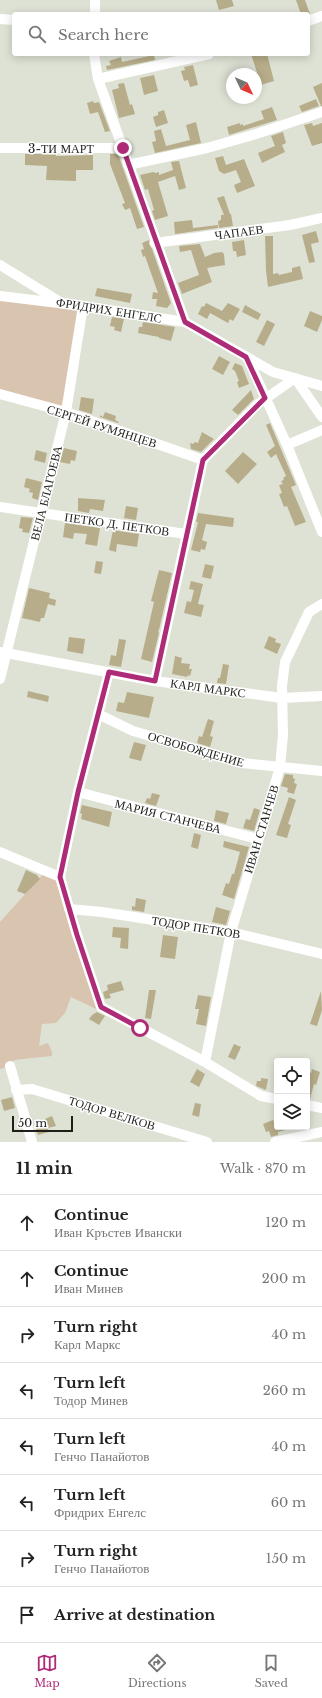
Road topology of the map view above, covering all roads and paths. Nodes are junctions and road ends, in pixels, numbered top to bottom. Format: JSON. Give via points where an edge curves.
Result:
{"nodes":[{"id":1,"x":95,"y":0,"type":"edge"},
{"id":2,"x":95,"y":12,"type":"edge"},
{"id":3,"x":322,"y":16,"type":"edge"},
{"id":4,"x":0,"y":19,"type":"edge"},
{"id":5,"x":12,"y":20,"type":"edge"},
{"id":6,"x":310,"y":20,"type":"edge"},
{"id":7,"x":94,"y":56,"type":"edge"},
{"id":8,"x":200,"y":56,"type":"edge"},
{"id":9,"x":98,"y":80,"type":"junction"},
{"id":10,"x":322,"y":112,"type":"edge"},
{"id":11,"x":0,"y":148,"type":"edge"},
{"id":12,"x":123,"y":148,"type":"junction"},
{"id":13,"x":128,"y":165,"type":"junction"},
{"id":14,"x":322,"y":218,"type":"edge"},
{"id":15,"x":155,"y":243,"type":"junction"},
{"id":16,"x":0,"y":265,"type":"edge"},
{"id":17,"x":34,"y":284,"type":"junction"},
{"id":18,"x":0,"y":296,"type":"edge"},
{"id":19,"x":24,"y":298,"type":"junction"},
{"id":20,"x":62,"y":303,"type":"junction"},
{"id":21,"x":83,"y":306,"type":"junction"},
{"id":22,"x":185,"y":322,"type":"junction"},
{"id":23,"x":246,"y":357,"type":"junction"},
{"id":24,"x":295,"y":378,"type":"junction"},
{"id":25,"x":322,"y":386,"type":"edge"},
{"id":26,"x":0,"y":394,"type":"edge"},
{"id":27,"x":265,"y":398,"type":"junction"},
{"id":28,"x":66,"y":412,"type":"junction"},
{"id":29,"x":322,"y":417,"type":"edge"},
{"id":30,"x":322,"y":430,"type":"edge"},
{"id":31,"x":287,"y":445,"type":"junction"},
{"id":32,"x":203,"y":460,"type":"junction"},
{"id":33,"x":0,"y":507,"type":"edge"},
{"id":34,"x":41,"y":512,"type":"junction"},
{"id":35,"x":322,"y":532,"type":"edge"},
{"id":36,"x":186,"y":534,"type":"junction"},
{"id":37,"x":322,"y":604,"type":"edge"},
{"id":38,"x":3,"y":653,"type":"edge"},
{"id":39,"x":109,"y":672,"type":"junction"},
{"id":40,"x":0,"y":679,"type":"edge"},
{"id":41,"x":155,"y":681,"type":"junction"},
{"id":42,"x":322,"y":696,"type":"edge"},
{"id":43,"x":282,"y":698,"type":"junction"},
{"id":44,"x":98,"y":714,"type":"junction"},
{"id":45,"x":280,"y":767,"type":"junction"},
{"id":46,"x":322,"y":771,"type":"edge"},
{"id":47,"x":78,"y":792,"type":"junction"},
{"id":48,"x":258,"y":839,"type":"junction"},
{"id":49,"x":0,"y":852,"type":"edge"},
{"id":50,"x":60,"y":877,"type":"junction"},
{"id":51,"x":69,"y":909,"type":"junction"},
{"id":52,"x":231,"y":932,"type":"junction"},
{"id":53,"x":322,"y":954,"type":"edge"},
{"id":54,"x":205,"y":1062,"type":"junction"},
{"id":55,"x":10,"y":1066,"type":"dead end"},
{"id":56,"x":16,"y":1090,"type":"junction"},
{"id":57,"x":274,"y":1098,"type":"edge"},
{"id":58,"x":310,"y":1106,"type":"edge"},
{"id":59,"x":322,"y":1108,"type":"edge"},
{"id":60,"x":322,"y":1132,"type":"edge"},
{"id":61,"x":32,"y":1142,"type":"edge"},
{"id":62,"x":207,"y":1142,"type":"edge"},
{"id":63,"x":275,"y":1142,"type":"edge"}],
"edges":[{"from":1,"to":2,"type":"street"},
{"from":3,"to":6,"type":"street"},
{"from":4,"to":5,"type":"street"},
{"from":7,"to":9,"type":"street"},
{"from":8,"to":9,"type":"street"},
{"from":9,"to":12,"type":"street"},
{"from":10,"to":13,"type":"street","via":[[207,148]]},
{"from":11,"to":12,"type":"street","name":"3-ТИ МАРТ"},
{"from":12,"to":13,"type":"street"},
{"from":13,"to":15,"type":"street"},
{"from":14,"to":15,"type":"street","name":"ЧАПАЕВ","via":[[290,225]]},
{"from":15,"to":22,"type":"street"},
{"from":16,"to":17,"type":"street"},
{"from":17,"to":19,"type":"street"},
{"from":17,"to":20,"type":"street"},
{"from":18,"to":19,"type":"street","name":"ФРИДРИХ ЕНГЕЛС"},
{"from":19,"to":20,"type":"street","name":"ФРИДРИХ ЕНГЕЛС"},
{"from":20,"to":21,"type":"street","name":"ФРИДРИХ ЕНГЕЛС"},
{"from":21,"to":22,"type":"street","name":"ФРИДРИХ ЕНГЕЛС"},
{"from":21,"to":28,"type":"street","name":"ВЕЛА БЛАГОЕВА"},
{"from":22,"to":23,"type":"street","name":"ФРИДРИХ ЕНГЕЛС"},
{"from":23,"to":24,"type":"street","name":"ФРИДРИХ ЕНГЕЛС","via":[[273,372]]},
{"from":23,"to":27,"type":"street"},
{"from":24,"to":25,"type":"street","name":"ФРИДРИХ ЕНГЕЛС"},
{"from":24,"to":27,"type":"street"},
{"from":24,"to":29,"type":"street"},
{"from":26,"to":28,"type":"street","name":"СЕРГЕЙ РУМЯНЦЕВ"},
{"from":27,"to":31,"type":"street"},
{"from":27,"to":32,"type":"street"},
{"from":28,"to":32,"type":"street","name":"СЕРГЕЙ РУМЯНЦЕВ"},
{"from":28,"to":34,"type":"street","name":"ВЕЛА БЛАГОЕВА"},
{"from":30,"to":31,"type":"street"},
{"from":31,"to":35,"type":"street"},
{"from":32,"to":36,"type":"street"},
{"from":33,"to":34,"type":"street","name":"ПЕТКО Д. ПЕТКОВ"},
{"from":34,"to":36,"type":"street","name":"ПЕТКО Д. ПЕТКОВ"},
{"from":34,"to":38,"type":"street","name":"ВЕЛА БЛАГОЕВА"},
{"from":36,"to":41,"type":"street"},
{"from":37,"to":43,"type":"street","name":"ИВАН СТАНЧЕВ","via":[[310,612],[285,662]]},
{"from":38,"to":39,"type":"street","name":"КАРЛ МАРКС"},
{"from":38,"to":40,"type":"street","name":"ВЕЛА БЛАГОЕВА"},
{"from":39,"to":41,"type":"street","name":"КАРЛ МАРКС"},
{"from":39,"to":44,"type":"street"},
{"from":41,"to":43,"type":"street","name":"КАРЛ МАРКС"},
{"from":42,"to":43,"type":"street","name":"КАРЛ МАРКС"},
{"from":43,"to":45,"type":"street","name":"ИВАН СТАНЧЕВ","via":[[283,735]]},
{"from":44,"to":45,"type":"street","name":"ОСВОБОЖДЕНИЕ","via":[[133,731],[162,740],[242,763]]},
{"from":44,"to":47,"type":"street"},
{"from":45,"to":46,"type":"street","name":"ОСВОБОЖДЕНИЕ"},
{"from":45,"to":48,"type":"street","name":"ИВАН СТАНЧЕВ"},
{"from":47,"to":48,"type":"street","name":"МАРИЯ СТАНЧЕВА"},
{"from":47,"to":50,"type":"street"},
{"from":48,"to":52,"type":"street","name":"ИВАН СТАНЧЕВ"},
{"from":49,"to":50,"type":"street"},
{"from":50,"to":51,"type":"street"},
{"from":51,"to":52,"type":"street","name":"ТОДОР ПЕТКОВ"},
{"from":51,"to":54,"type":"street","via":[[101,1007]]},
{"from":52,"to":53,"type":"street","name":"ТОДОР ПЕТКОВ"},
{"from":52,"to":54,"type":"street","name":"ИВАН СТАНЧЕВ"},
{"from":54,"to":57,"type":"street","via":[[261,1096]]},
{"from":55,"to":56,"type":"street"},
{"from":56,"to":61,"type":"street"},
{"from":56,"to":62,"type":"street","name":"ТОДОР ВЕЛКОВ","via":[[32,1089]]},
{"from":58,"to":59,"type":"street"},
{"from":60,"to":63,"type":"street"}]}
